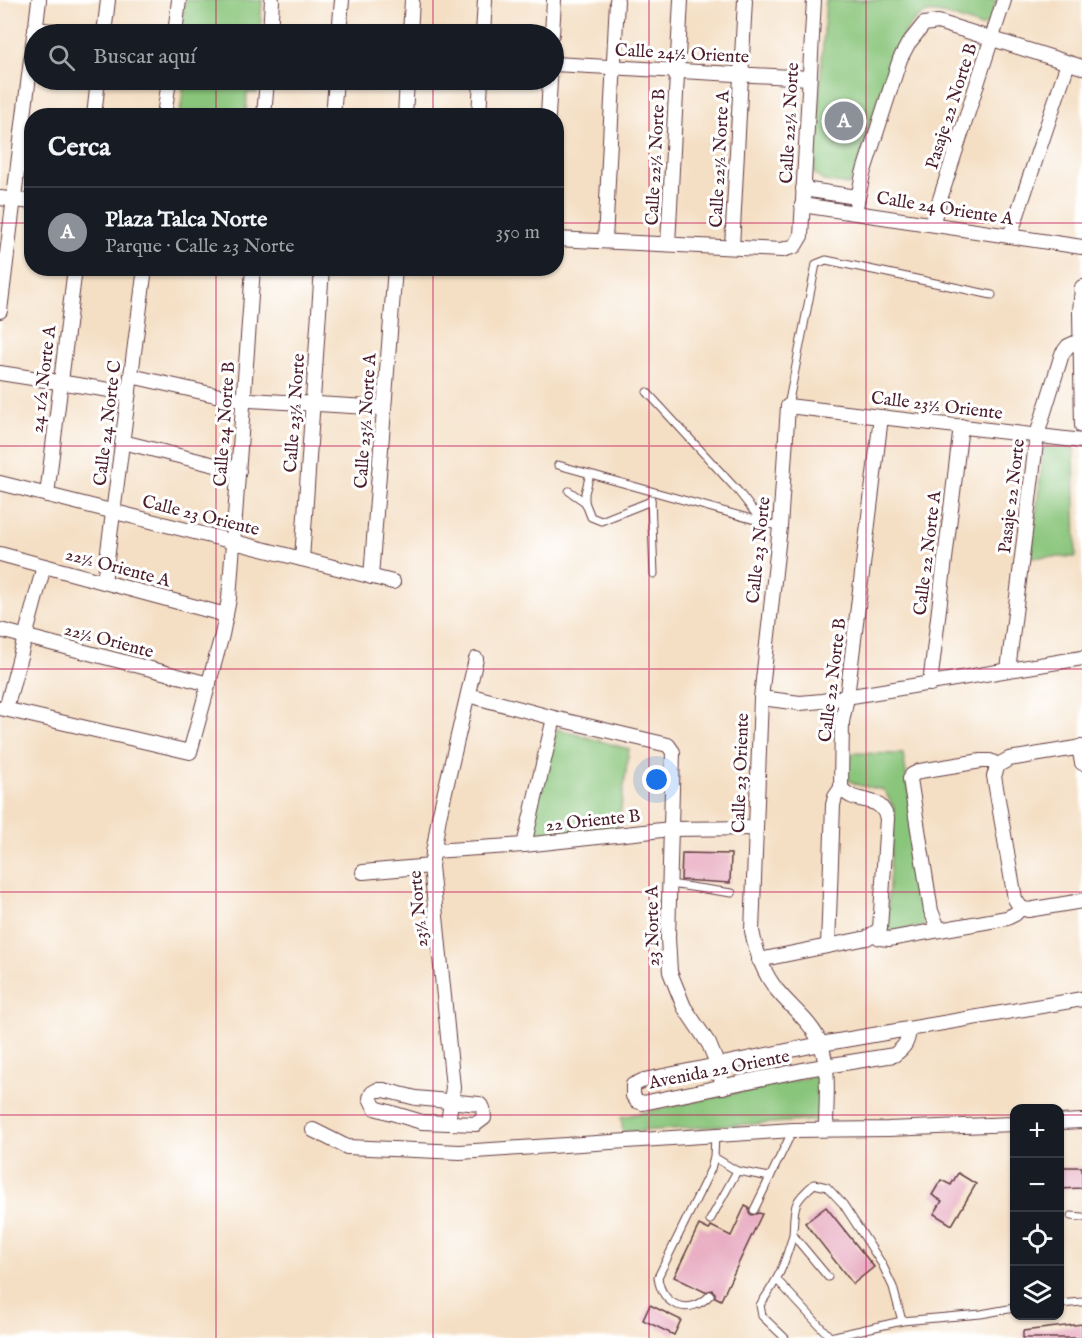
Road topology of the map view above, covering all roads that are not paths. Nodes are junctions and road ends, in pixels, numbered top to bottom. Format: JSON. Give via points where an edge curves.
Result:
{"nodes":[{"id":1,"x":39,"y":0,"type":"edge"},
{"id":2,"x":108,"y":0,"type":"edge"},
{"id":3,"x":179,"y":0,"type":"edge"},
{"id":4,"x":272,"y":0,"type":"edge"},
{"id":5,"x":342,"y":0,"type":"edge"},
{"id":6,"x":412,"y":0,"type":"edge"},
{"id":7,"x":485,"y":0,"type":"edge"},
{"id":8,"x":554,"y":0,"type":"edge"},
{"id":9,"x":617,"y":0,"type":"edge"},
{"id":10,"x":681,"y":0,"type":"edge"},
{"id":11,"x":745,"y":0,"type":"edge"},
{"id":12,"x":814,"y":0,"type":"edge"},
{"id":13,"x":1004,"y":0,"type":"edge"},
{"id":14,"x":36,"y":24,"type":"edge"},
{"id":15,"x":105,"y":24,"type":"edge"},
{"id":16,"x":176,"y":24,"type":"edge"},
{"id":17,"x":271,"y":24,"type":"edge"},
{"id":18,"x":340,"y":24,"type":"edge"},
{"id":19,"x":411,"y":24,"type":"edge"},
{"id":20,"x":484,"y":24,"type":"edge"},
{"id":21,"x":553,"y":24,"type":"edge"},
{"id":22,"x":991,"y":39,"type":"junction"},
{"id":23,"x":1068,"y":63,"type":"junction"},
{"id":24,"x":564,"y":64,"type":"edge"},
{"id":25,"x":614,"y":67,"type":"junction"},
{"id":26,"x":1082,"y":67,"type":"edge"},
{"id":27,"x":678,"y":71,"type":"junction"},
{"id":28,"x":741,"y":74,"type":"junction"},
{"id":29,"x":809,"y":78,"type":"junction"},
{"id":30,"x":25,"y":90,"type":"edge"},
{"id":31,"x":97,"y":90,"type":"edge"},
{"id":32,"x":168,"y":90,"type":"edge"},
{"id":33,"x":266,"y":90,"type":"edge"},
{"id":34,"x":335,"y":90,"type":"edge"},
{"id":35,"x":406,"y":90,"type":"edge"},
{"id":36,"x":480,"y":90,"type":"edge"},
{"id":37,"x":549,"y":90,"type":"edge"},
{"id":38,"x":95,"y":108,"type":"edge"},
{"id":39,"x":165,"y":108,"type":"edge"},
{"id":40,"x":265,"y":108,"type":"edge"},
{"id":41,"x":334,"y":108,"type":"edge"},
{"id":42,"x":405,"y":108,"type":"edge"},
{"id":43,"x":479,"y":108,"type":"edge"},
{"id":44,"x":548,"y":108,"type":"edge"},
{"id":45,"x":803,"y":189,"type":"junction"},
{"id":46,"x":857,"y":197,"type":"junction"},
{"id":47,"x":7,"y":199,"type":"edge"},
{"id":48,"x":24,"y":201,"type":"edge"},
{"id":49,"x":802,"y":205,"type":"junction"},
{"id":50,"x":855,"y":212,"type":"junction"},
{"id":51,"x":932,"y":224,"type":"junction"},
{"id":52,"x":1010,"y":236,"type":"junction"},
{"id":53,"x":564,"y":239,"type":"edge"},
{"id":54,"x":605,"y":241,"type":"junction"},
{"id":55,"x":668,"y":244,"type":"junction"},
{"id":56,"x":732,"y":247,"type":"junction"},
{"id":57,"x":1082,"y":247,"type":"edge"},
{"id":58,"x":74,"y":276,"type":"edge"},
{"id":59,"x":144,"y":276,"type":"edge"},
{"id":60,"x":252,"y":276,"type":"edge"},
{"id":61,"x":321,"y":276,"type":"edge"},
{"id":62,"x":394,"y":276,"type":"edge"},
{"id":63,"x":1082,"y":287,"type":"edge"},
{"id":64,"x":992,"y":295,"type":"dead end"},
{"id":65,"x":0,"y":311,"type":"edge"},
{"id":66,"x":1081,"y":340,"type":"edge"},
{"id":67,"x":0,"y":374,"type":"edge"},
{"id":68,"x":131,"y":376,"type":"junction"},
{"id":69,"x":61,"y":382,"type":"junction"},
{"id":70,"x":647,"y":392,"type":"dead end"},
{"id":71,"x":129,"y":393,"type":"junction"},
{"id":72,"x":244,"y":400,"type":"junction"},
{"id":73,"x":313,"y":404,"type":"junction"},
{"id":74,"x":788,"y":406,"type":"junction"},
{"id":75,"x":384,"y":408,"type":"junction"},
{"id":76,"x":881,"y":417,"type":"junction"},
{"id":77,"x":961,"y":426,"type":"junction"},
{"id":78,"x":1082,"y":426,"type":"edge"},
{"id":79,"x":1037,"y":435,"type":"junction"},
{"id":80,"x":1082,"y":441,"type":"edge"},
{"id":81,"x":123,"y":442,"type":"junction"},
{"id":82,"x":558,"y":465,"type":"dead end"},
{"id":83,"x":239,"y":471,"type":"junction"},
{"id":84,"x":590,"y":474,"type":"junction"},
{"id":85,"x":0,"y":483,"type":"edge"},
{"id":86,"x":569,"y":491,"type":"dead end"},
{"id":87,"x":651,"y":491,"type":"junction"},
{"id":88,"x":47,"y":495,"type":"junction"},
{"id":89,"x":651,"y":501,"type":"junction"},
{"id":90,"x":585,"y":502,"type":"junction"},
{"id":91,"x":114,"y":512,"type":"junction"},
{"id":92,"x":762,"y":522,"type":"junction"},
{"id":93,"x":780,"y":527,"type":"junction"},
{"id":94,"x":233,"y":542,"type":"junction"},
{"id":95,"x":0,"y":554,"type":"edge"},
{"id":96,"x":302,"y":560,"type":"junction"},
{"id":97,"x":44,"y":566,"type":"junction"},
{"id":98,"x":654,"y":574,"type":"dead end"},
{"id":99,"x":371,"y":577,"type":"junction"},
{"id":100,"x":104,"y":582,"type":"junction"},
{"id":101,"x":393,"y":582,"type":"dead end"},
{"id":102,"x":226,"y":615,"type":"junction"},
{"id":103,"x":0,"y":630,"type":"edge"},
{"id":104,"x":26,"y":637,"type":"junction"},
{"id":105,"x":1082,"y":658,"type":"edge"},
{"id":106,"x":476,"y":659,"type":"dead end"},
{"id":107,"x":1008,"y":670,"type":"junction"},
{"id":108,"x":209,"y":684,"type":"junction"},
{"id":109,"x":930,"y":684,"type":"junction"},
{"id":110,"x":468,"y":695,"type":"junction"},
{"id":111,"x":848,"y":697,"type":"junction"},
{"id":112,"x":761,"y":698,"type":"junction"},
{"id":113,"x":3,"y":709,"type":"edge"},
{"id":114,"x":554,"y":718,"type":"junction"},
{"id":115,"x":1081,"y":747,"type":"edge"},
{"id":116,"x":1082,"y":763,"type":"edge"},
{"id":117,"x":998,"y":765,"type":"junction"},
{"id":118,"x":841,"y":788,"type":"junction"},
{"id":119,"x":756,"y":828,"type":"junction"},
{"id":120,"x":671,"y":829,"type":"junction"},
{"id":121,"x":524,"y":845,"type":"junction"},
{"id":122,"x":433,"y":851,"type":"junction"},
{"id":123,"x":431,"y":866,"type":"junction"},
{"id":124,"x":363,"y":872,"type":"dead end"},
{"id":125,"x":669,"y":882,"type":"junction"},
{"id":126,"x":732,"y":893,"type":"dead end"},
{"id":127,"x":1082,"y":901,"type":"edge"},
{"id":128,"x":1021,"y":908,"type":"junction"},
{"id":129,"x":939,"y":930,"type":"junction"},
{"id":130,"x":875,"y":935,"type":"junction"},
{"id":131,"x":828,"y":946,"type":"junction"},
{"id":132,"x":759,"y":960,"type":"junction"},
{"id":133,"x":1082,"y":999,"type":"edge"},
{"id":134,"x":909,"y":1029,"type":"junction"},
{"id":135,"x":821,"y":1044,"type":"junction"},
{"id":136,"x":718,"y":1066,"type":"junction"},
{"id":137,"x":826,"y":1066,"type":"junction"},
{"id":138,"x":723,"y":1087,"type":"junction"},
{"id":139,"x":451,"y":1103,"type":"junction"},
{"id":140,"x":1082,"y":1121,"type":"edge"},
{"id":141,"x":1064,"y":1122,"type":"edge"},
{"id":142,"x":448,"y":1123,"type":"junction"},
{"id":143,"x":1010,"y":1124,"type":"edge"},
{"id":144,"x":826,"y":1129,"type":"junction"},
{"id":145,"x":313,"y":1130,"type":"dead end"},
{"id":146,"x":793,"y":1130,"type":"junction"},
{"id":147,"x":716,"y":1135,"type":"junction"},
{"id":148,"x":714,"y":1157,"type":"junction"},
{"id":149,"x":737,"y":1171,"type":"junction"},
{"id":150,"x":770,"y":1177,"type":"junction"},
{"id":151,"x":754,"y":1210,"type":"dead end"},
{"id":152,"x":1071,"y":1216,"type":"dead end"},
{"id":153,"x":1082,"y":1216,"type":"edge"},
{"id":154,"x":711,"y":1220,"type":"dead end"},
{"id":155,"x":793,"y":1235,"type":"junction"},
{"id":156,"x":828,"y":1276,"type":"dead end"},
{"id":157,"x":778,"y":1281,"type":"junction"},
{"id":158,"x":710,"y":1295,"type":"dead end"},
{"id":159,"x":1082,"y":1302,"type":"edge"},
{"id":160,"x":1064,"y":1304,"type":"edge"},
{"id":161,"x":1010,"y":1309,"type":"edge"},
{"id":162,"x":902,"y":1321,"type":"junction"},
{"id":163,"x":785,"y":1338,"type":"edge"},
{"id":164,"x":830,"y":1338,"type":"edge"}],
"edges":[{"from":1,"to":14,"type":"street"},
{"from":2,"to":15,"type":"street"},
{"from":3,"to":16,"type":"street"},
{"from":4,"to":17,"type":"street"},
{"from":5,"to":18,"type":"street"},
{"from":6,"to":19,"type":"street"},
{"from":7,"to":20,"type":"street"},
{"from":8,"to":21,"type":"street"},
{"from":9,"to":25,"type":"street"},
{"from":10,"to":27,"type":"street","name":"Calle 22½ Norte B"},
{"from":11,"to":28,"type":"street","name":"Calle 22½ Norte A"},
{"from":12,"to":29,"type":"street","name":"Calle 22½ Norte"},
{"from":13,"to":22,"type":"street","name":"Pasaje 22 Norte B"},
{"from":22,"to":23,"type":"street"},
{"from":22,"to":46,"type":"street","via":[[939,22],[920,27],[900,59]]},
{"from":22,"to":51,"type":"street","name":"Pasaje 22 Norte B"},
{"from":23,"to":26,"type":"street"},
{"from":23,"to":52,"type":"street"},
{"from":24,"to":25,"type":"street","name":"Calle 24½ Oriente"},
{"from":25,"to":27,"type":"street","name":"Calle 24½ Oriente"},
{"from":25,"to":54,"type":"street"},
{"from":27,"to":28,"type":"street","name":"Calle 24½ Oriente"},
{"from":27,"to":55,"type":"street","name":"Calle 22½ Norte B"},
{"from":28,"to":29,"type":"street","name":"Calle 24½ Oriente"},
{"from":28,"to":56,"type":"street","name":"Calle 22½ Norte A"},
{"from":29,"to":45,"type":"street","name":"Calle 22½ Norte"},
{"from":30,"to":47,"type":"street"},
{"from":31,"to":38,"type":"street"},
{"from":32,"to":39,"type":"street"},
{"from":33,"to":40,"type":"street"},
{"from":34,"to":41,"type":"street"},
{"from":35,"to":42,"type":"street"},
{"from":36,"to":43,"type":"street"},
{"from":37,"to":44,"type":"street"},
{"from":45,"to":46,"type":"street","name":"Calle 24 Oriente A"},
{"from":45,"to":49,"type":"street","name":"Calle 22½ Norte"},
{"from":46,"to":50,"type":"street"},
{"from":47,"to":48,"type":"street"},
{"from":47,"to":65,"type":"street"},
{"from":49,"to":50,"type":"street","name":"Calle 24 Oriente A"},
{"from":49,"to":56,"type":"street","name":"Calle 22½ Norte","via":[[801,236],[795,246],[782,250]]},
{"from":50,"to":51,"type":"street","name":"Calle 24 Oriente A"},
{"from":51,"to":52,"type":"street","name":"Calle 24 Oriente A"},
{"from":52,"to":57,"type":"street","name":"Calle 24 Oriente A"},
{"from":53,"to":54,"type":"street"},
{"from":54,"to":55,"type":"street"},
{"from":55,"to":56,"type":"street"},
{"from":58,"to":69,"type":"street","name":"24 1/2 Norte A"},
{"from":59,"to":68,"type":"street","name":"Calle 24 Norte C"},
{"from":60,"to":72,"type":"street","name":"Calle 24 Norte B"},
{"from":61,"to":73,"type":"street","name":"Calle 23½ Norte"},
{"from":62,"to":75,"type":"street","name":"Calle 23½ Norte A"},
{"from":63,"to":66,"type":"street"},
{"from":64,"to":74,"type":"lane","via":[[821,261],[816,264]]},
{"from":66,"to":78,"type":"street"},
{"from":66,"to":79,"type":"street","name":"Pasaje 22 Norte","via":[[1062,354]]},
{"from":67,"to":69,"type":"street"},
{"from":68,"to":71,"type":"street","name":"Calle 24 Norte C"},
{"from":68,"to":72,"type":"street"},
{"from":69,"to":71,"type":"street"},
{"from":69,"to":88,"type":"street","name":"24 1/2 Norte A"},
{"from":70,"to":92,"type":"lane"},
{"from":71,"to":81,"type":"street","name":"Calle 24 Norte C"},
{"from":72,"to":73,"type":"street"},
{"from":72,"to":83,"type":"street","name":"Calle 24 Norte B"},
{"from":73,"to":75,"type":"street"},
{"from":73,"to":96,"type":"street","name":"Calle 23½ Norte"},
{"from":74,"to":76,"type":"street","name":"Calle 23½ Oriente"},
{"from":74,"to":93,"type":"street","name":"Calle 23 Norte"},
{"from":75,"to":99,"type":"street","name":"Calle 23½ Norte A"},
{"from":76,"to":77,"type":"street","name":"Calle 23½ Oriente"},
{"from":76,"to":111,"type":"street","name":"Calle 22 Norte B"},
{"from":77,"to":79,"type":"street","name":"Calle 23½ Oriente"},
{"from":77,"to":109,"type":"street","name":"Calle 22 Norte A"},
{"from":79,"to":80,"type":"street","name":"Calle 23½ Oriente"},
{"from":79,"to":107,"type":"street","name":"Pasaje 22 Norte"},
{"from":81,"to":83,"type":"street"},
{"from":81,"to":91,"type":"street","name":"Calle 24 Norte C"},
{"from":82,"to":84,"type":"lane"},
{"from":83,"to":94,"type":"street","name":"Calle 24 Norte B"},
{"from":84,"to":87,"type":"lane"},
{"from":84,"to":90,"type":"lane"},
{"from":85,"to":88,"type":"street","name":"Calle 23 Oriente"},
{"from":86,"to":90,"type":"lane"},
{"from":87,"to":89,"type":"lane"},
{"from":87,"to":92,"type":"lane"},
{"from":88,"to":91,"type":"street","name":"Calle 23 Oriente"},
{"from":89,"to":90,"type":"lane","via":[[601,521],[591,517]]},
{"from":89,"to":98,"type":"lane"},
{"from":91,"to":94,"type":"street","name":"Calle 23 Oriente"},
{"from":91,"to":100,"type":"street","name":"Calle 24 Norte C"},
{"from":92,"to":93,"type":"lane"},
{"from":93,"to":112,"type":"street","name":"Calle 23 Norte"},
{"from":94,"to":96,"type":"street","name":"Calle 23 Oriente"},
{"from":94,"to":102,"type":"street","name":"Calle 24 Norte B"},
{"from":95,"to":97,"type":"street","name":"22½ Oriente A"},
{"from":96,"to":99,"type":"street","name":"Calle 23 Oriente"},
{"from":97,"to":100,"type":"street","name":"22½ Oriente A"},
{"from":97,"to":104,"type":"street"},
{"from":99,"to":101,"type":"street","name":"Calle 23 Oriente"},
{"from":100,"to":102,"type":"street","name":"22½ Oriente A"},
{"from":102,"to":108,"type":"street","name":"Calle 24 Norte B"},
{"from":103,"to":104,"type":"street","name":"22½ Oriente"},
{"from":104,"to":108,"type":"street","name":"22½ Oriente"},
{"from":104,"to":113,"type":"street"},
{"from":105,"to":107,"type":"street","name":"Calle 23 Oriente"},
{"from":106,"to":110,"type":"street","name":"23½ Norte"},
{"from":107,"to":109,"type":"street","name":"Calle 23 Oriente"},
{"from":108,"to":113,"type":"street","name":"Calle 24 Norte B","via":[[190,752]]},
{"from":109,"to":111,"type":"street","name":"Calle 23 Oriente"},
{"from":110,"to":114,"type":"street"},
{"from":110,"to":122,"type":"street","name":"23½ Norte"},
{"from":111,"to":112,"type":"street","name":"Calle 23 Oriente","via":[[800,703]]},
{"from":111,"to":118,"type":"street","name":"Calle 22 Norte B","via":[[842,722]]},
{"from":112,"to":119,"type":"street","name":"Calle 23 Oriente"},
{"from":114,"to":120,"type":"street","name":"23 Norte A","via":[[668,745],[673,752]]},
{"from":114,"to":121,"type":"street"},
{"from":115,"to":116,"type":"street"},
{"from":115,"to":117,"type":"street","via":[[1009,759]]},
{"from":117,"to":128,"type":"street","via":[[994,776],[1015,899]]},
{"from":117,"to":129,"type":"street","via":[[981,761],[912,775],[910,783],[931,911]]},
{"from":118,"to":130,"type":"street","via":[[856,799],[877,802],[886,818],[880,929]]},
{"from":118,"to":131,"type":"street","name":"Calle 22 Norte B","via":[[833,805]]},
{"from":119,"to":120,"type":"street","name":"22 Oriente B"},
{"from":119,"to":132,"type":"street","name":"Calle 23 Oriente","via":[[752,931]]},
{"from":120,"to":121,"type":"street","name":"22 Oriente B"},
{"from":120,"to":125,"type":"street","name":"23 Norte A"},
{"from":121,"to":122,"type":"street","name":"22 Oriente B"},
{"from":122,"to":123,"type":"street","name":"23½ Norte"},
{"from":123,"to":124,"type":"street"},
{"from":123,"to":139,"type":"street","name":"23½ Norte","via":[[453,1087]]},
{"from":125,"to":126,"type":"lane","via":[[671,886]]},
{"from":125,"to":136,"type":"street","name":"23 Norte A","via":[[670,972],[684,1007],[709,1044]]},
{"from":127,"to":128,"type":"street"},
{"from":128,"to":129,"type":"street","via":[[1007,918]]},
{"from":129,"to":130,"type":"street","via":[[889,939]]},
{"from":130,"to":131,"type":"street"},
{"from":131,"to":132,"type":"street"},
{"from":132,"to":135,"type":"street","name":"Calle 23 Oriente","via":[[776,989],[812,1028]]},
{"from":133,"to":134,"type":"street","name":"Avenida 22 Oriente"},
{"from":134,"to":135,"type":"street","name":"Avenida 22 Oriente"},
{"from":134,"to":137,"type":"street","name":"Avenida 22 Oriente","via":[[904,1048],[894,1055]]},
{"from":135,"to":136,"type":"street","name":"Avenida 22 Oriente"},
{"from":135,"to":137,"type":"street"},
{"from":136,"to":138,"type":"street","name":"23 Norte A"},
{"from":136,"to":138,"type":"street","name":"Avenida 22 Oriente","via":[[638,1082],[633,1085],[633,1096],[643,1103]]},
{"from":137,"to":138,"type":"street","name":"Avenida 22 Oriente"},
{"from":137,"to":144,"type":"street"},
{"from":139,"to":142,"type":"street","name":"23½ Norte"},
{"from":139,"to":142,"type":"street","via":[[479,1104],[484,1118],[476,1124]]},
{"from":139,"to":142,"type":"street","via":[[384,1090],[377,1090],[370,1098],[375,1108],[422,1122]]},
{"from":140,"to":141,"type":"street"},
{"from":143,"to":144,"type":"street"},
{"from":144,"to":146,"type":"street"},
{"from":145,"to":147,"type":"street","via":[[347,1147],[460,1152]]},
{"from":146,"to":147,"type":"street"},
{"from":146,"to":150,"type":"lane"},
{"from":147,"to":148,"type":"lane"},
{"from":148,"to":149,"type":"lane"},
{"from":148,"to":158,"type":"lane","via":[[658,1277],[666,1298],[678,1305],[698,1305]]},
{"from":149,"to":150,"type":"lane"},
{"from":149,"to":154,"type":"lane"},
{"from":150,"to":151,"type":"lane"},
{"from":152,"to":153,"type":"lane"},
{"from":155,"to":156,"type":"lane"},
{"from":155,"to":157,"type":"lane"},
{"from":155,"to":162,"type":"lane","via":[[797,1199],[814,1184],[827,1187],[843,1204],[882,1264]]},
{"from":157,"to":163,"type":"lane","via":[[760,1305],[762,1316]]},
{"from":157,"to":164,"type":"lane"},
{"from":159,"to":160,"type":"lane"},
{"from":161,"to":162,"type":"lane"},
{"from":162,"to":164,"type":"lane"}]}
